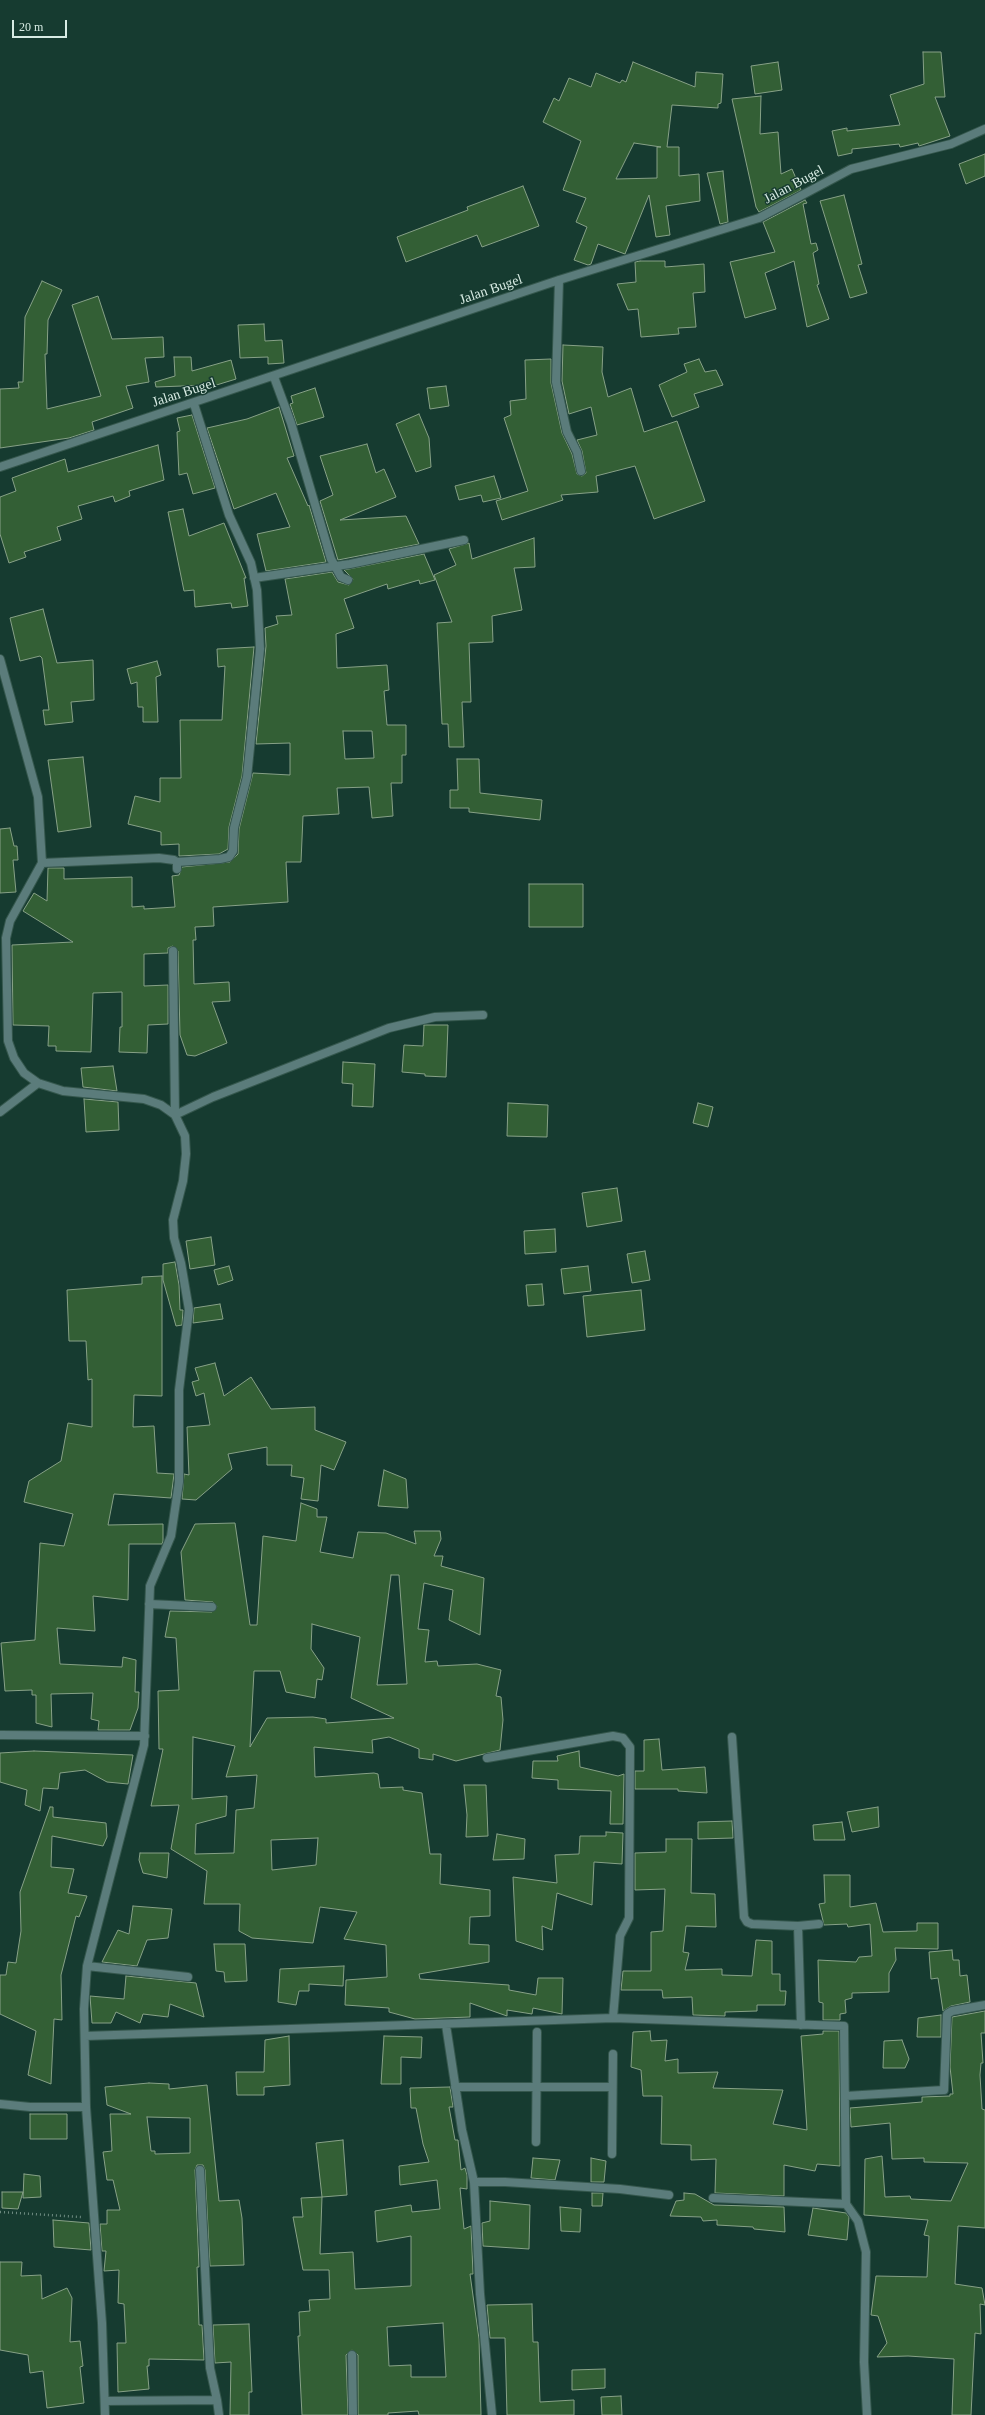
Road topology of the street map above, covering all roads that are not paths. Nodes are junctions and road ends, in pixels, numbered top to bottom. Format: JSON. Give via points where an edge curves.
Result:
{"nodes":[{"id":1,"x":985,"y":129,"type":"edge"},
{"id":2,"x":559,"y":280,"type":"junction"},
{"id":3,"x":274,"y":377,"type":"junction"},
{"id":4,"x":194,"y":404,"type":"junction"},
{"id":5,"x":0,"y":467,"type":"edge"},
{"id":6,"x":581,"y":471,"type":"dead end"},
{"id":7,"x":464,"y":540,"type":"dead end"},
{"id":8,"x":334,"y":565,"type":"junction"},
{"id":9,"x":254,"y":578,"type":"junction"},
{"id":10,"x":348,"y":580,"type":"dead end"},
{"id":11,"x":0,"y":658,"type":"edge"},
{"id":12,"x":42,"y":863,"type":"junction"},
{"id":13,"x":173,"y":951,"type":"dead end"},
{"id":14,"x":483,"y":1014,"type":"dead end"},
{"id":15,"x":38,"y":1083,"type":"junction"},
{"id":16,"x":0,"y":1112,"type":"edge"},
{"id":17,"x":175,"y":1115,"type":"junction"},
{"id":18,"x":149,"y":1604,"type":"junction"},
{"id":19,"x":212,"y":1607,"type":"dead end"},
{"id":20,"x":0,"y":1735,"type":"edge"},
{"id":21,"x":145,"y":1736,"type":"junction"},
{"id":22,"x":732,"y":1737,"type":"dead end"},
{"id":23,"x":487,"y":1758,"type":"dead end"},
{"id":24,"x":819,"y":1924,"type":"dead end"},
{"id":25,"x":798,"y":1926,"type":"junction"},
{"id":26,"x":87,"y":1966,"type":"junction"},
{"id":27,"x":188,"y":1977,"type":"dead end"},
{"id":28,"x":985,"y":2005,"type":"edge"},
{"id":29,"x":613,"y":2018,"type":"junction"},
{"id":30,"x":446,"y":2025,"type":"junction"},
{"id":31,"x":801,"y":2025,"type":"junction"},
{"id":32,"x":537,"y":2032,"type":"dead end"},
{"id":33,"x":85,"y":2036,"type":"junction"},
{"id":34,"x":613,"y":2054,"type":"dead end"},
{"id":35,"x":455,"y":2087,"type":"junction"},
{"id":36,"x":536,"y":2087,"type":"junction"},
{"id":37,"x":612,"y":2087,"type":"junction"},
{"id":38,"x":846,"y":2096,"type":"junction"},
{"id":39,"x":0,"y":2104,"type":"edge"},
{"id":40,"x":86,"y":2107,"type":"junction"},
{"id":41,"x":536,"y":2142,"type":"dead end"},
{"id":42,"x":612,"y":2154,"type":"dead end"},
{"id":43,"x":200,"y":2170,"type":"dead end"},
{"id":44,"x":474,"y":2182,"type":"junction"},
{"id":45,"x":669,"y":2195,"type":"dead end"},
{"id":46,"x":712,"y":2198,"type":"dead end"},
{"id":47,"x":846,"y":2204,"type":"junction"},
{"id":48,"x":352,"y":2355,"type":"dead end"},
{"id":49,"x":217,"y":2400,"type":"junction"},
{"id":50,"x":105,"y":2401,"type":"junction"},
{"id":51,"x":105,"y":2415,"type":"edge"},
{"id":52,"x":219,"y":2415,"type":"edge"},
{"id":53,"x":353,"y":2415,"type":"edge"},
{"id":54,"x":492,"y":2415,"type":"edge"},
{"id":55,"x":867,"y":2415,"type":"edge"}],
"edges":[{"from":1,"to":2,"type":"street","name":"Jalan Bugel","via":[[952,144],[851,169],[759,218]]},
{"from":2,"to":3,"type":"street","name":"Jalan Bugel"},
{"from":2,"to":6,"type":"street","via":[[556,382],[567,432],[577,452]]},
{"from":3,"to":4,"type":"street","name":"Jalan Bugel"},
{"from":3,"to":8,"type":"street"},
{"from":4,"to":5,"type":"street","name":"Jalan Bugel"},
{"from":4,"to":9,"type":"street","via":[[229,516],[251,563]]},
{"from":7,"to":8,"type":"street","via":[[405,554]]},
{"from":8,"to":9,"type":"street"},
{"from":8,"to":10,"type":"street","via":[[341,577]]},
{"from":9,"to":12,"type":"street","via":[[260,649],[247,777],[229,857],[177,866],[171,859],[159,858]]},
{"from":11,"to":12,"type":"street","via":[[38,796]]},
{"from":12,"to":15,"type":"street","via":[[10,921],[6,938],[8,1041],[14,1058],[24,1073]]},
{"from":13,"to":17,"type":"street"},
{"from":14,"to":17,"type":"street","via":[[435,1017],[389,1028],[213,1096]]},
{"from":15,"to":16,"type":"street"},
{"from":15,"to":17,"type":"street","via":[[63,1091],[144,1099],[161,1105]]},
{"from":17,"to":18,"type":"street","via":[[185,1136],[186,1154],[184,1181],[173,1220],[174,1238],[189,1310],[179,1390],[179,1482],[171,1536],[150,1586]]},
{"from":18,"to":19,"type":"street"},
{"from":18,"to":21,"type":"street"},
{"from":20,"to":21,"type":"street"},
{"from":21,"to":26,"type":"street","via":[[138,1777]]},
{"from":22,"to":25,"type":"street","via":[[744,1917],[752,1924]]},
{"from":23,"to":29,"type":"street","via":[[613,1736],[623,1738],[630,1747],[629,1918],[620,1936]]},
{"from":24,"to":25,"type":"street"},
{"from":25,"to":31,"type":"street"},
{"from":26,"to":27,"type":"street"},
{"from":26,"to":33,"type":"street"},
{"from":28,"to":38,"type":"street","via":[[947,2014],[944,2090]]},
{"from":29,"to":30,"type":"street"},
{"from":29,"to":31,"type":"street"},
{"from":30,"to":33,"type":"street"},
{"from":30,"to":35,"type":"street"},
{"from":31,"to":38,"type":"street","via":[[844,2026]]},
{"from":32,"to":36,"type":"street"},
{"from":33,"to":40,"type":"street"},
{"from":34,"to":37,"type":"street"},
{"from":35,"to":36,"type":"street"},
{"from":35,"to":44,"type":"street"},
{"from":36,"to":37,"type":"street"},
{"from":36,"to":41,"type":"street"},
{"from":37,"to":42,"type":"street"},
{"from":38,"to":47,"type":"street"},
{"from":39,"to":40,"type":"street","via":[[30,2108]]},
{"from":40,"to":50,"type":"street","via":[[102,2323]]},
{"from":43,"to":49,"type":"street","via":[[210,2368]]},
{"from":44,"to":45,"type":"street","via":[[620,2189]]},
{"from":44,"to":54,"type":"street","via":[[480,2294]]},
{"from":46,"to":47,"type":"street"},
{"from":47,"to":55,"type":"street","via":[[858,2221],[866,2252],[864,2362]]},
{"from":48,"to":53,"type":"street"},
{"from":49,"to":50,"type":"street"},
{"from":49,"to":52,"type":"street"},
{"from":50,"to":51,"type":"street"}]}
